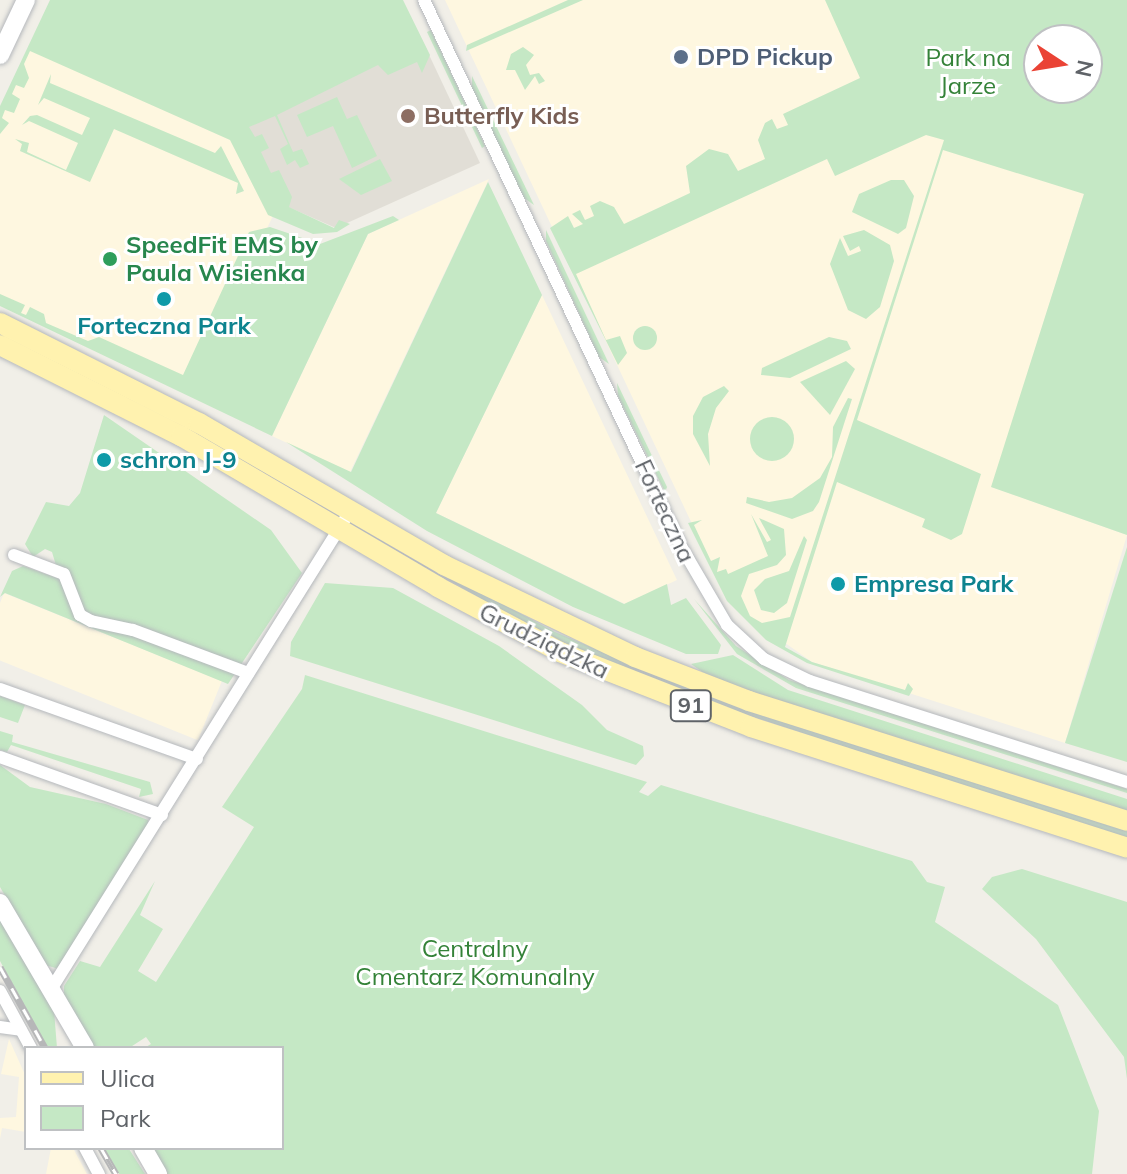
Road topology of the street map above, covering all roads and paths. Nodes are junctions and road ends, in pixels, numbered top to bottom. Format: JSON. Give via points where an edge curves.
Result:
{"nodes":[{"id":1,"x":26,"y":0,"type":"edge"},
{"id":2,"x":424,"y":0,"type":"edge"},
{"id":3,"x":0,"y":55,"type":"edge"},
{"id":4,"x":0,"y":323,"type":"edge"},
{"id":5,"x":0,"y":345,"type":"edge"},
{"id":6,"x":350,"y":511,"type":"junction"},
{"id":7,"x":339,"y":529,"type":"junction"},
{"id":8,"x":14,"y":555,"type":"dead end"},
{"id":9,"x":248,"y":673,"type":"junction"},
{"id":10,"x":0,"y":689,"type":"edge"},
{"id":11,"x":0,"y":757,"type":"edge"},
{"id":12,"x":197,"y":759,"type":"junction"},
{"id":13,"x":1127,"y":782,"type":"edge"},
{"id":14,"x":162,"y":815,"type":"junction"},
{"id":15,"x":1127,"y":821,"type":"edge"},
{"id":16,"x":1127,"y":848,"type":"edge"},
{"id":17,"x":0,"y":903,"type":"edge"},
{"id":18,"x":0,"y":991,"type":"edge"},
{"id":19,"x":50,"y":991,"type":"junction"},
{"id":20,"x":0,"y":1027,"type":"edge"},
{"id":21,"x":21,"y":1030,"type":"junction"},
{"id":22,"x":30,"y":1046,"type":"edge"},
{"id":23,"x":84,"y":1046,"type":"edge"},
{"id":24,"x":86,"y":1150,"type":"edge"},
{"id":25,"x":144,"y":1150,"type":"edge"},
{"id":26,"x":99,"y":1174,"type":"edge"},
{"id":27,"x":158,"y":1174,"type":"edge"}],
"edges":[{"from":1,"to":3,"type":"street"},
{"from":2,"to":13,"type":"street","name":"Forteczna","via":[[687,560],[727,625],[764,659],[803,678]]},
{"from":4,"to":6,"type":"main road","name":"Grudziądzka","number":"91","via":[[199,423]]},
{"from":5,"to":7,"type":"main road","name":"Grudziądzka","number":"91","via":[[181,436]]},
{"from":6,"to":7,"type":"street"},
{"from":6,"to":15,"type":"main road","name":"Grudziądzka","number":"91","via":[[551,619],[665,670]]},
{"from":7,"to":9,"type":"street"},
{"from":7,"to":16,"type":"main road","name":"Grudziądzka","number":"91","via":[[524,634],[651,691]]},
{"from":8,"to":9,"type":"street","via":[[64,574],[80,615],[91,621],[133,630]]},
{"from":9,"to":12,"type":"street"},
{"from":10,"to":12,"type":"street"},
{"from":11,"to":14,"type":"street"},
{"from":12,"to":14,"type":"street"},
{"from":14,"to":19,"type":"street"},
{"from":17,"to":19,"type":"street"},
{"from":18,"to":21,"type":"street"},
{"from":19,"to":23,"type":"street"},
{"from":20,"to":21,"type":"street"},
{"from":21,"to":22,"type":"street"},
{"from":24,"to":26,"type":"street"},
{"from":25,"to":27,"type":"street"}]}
